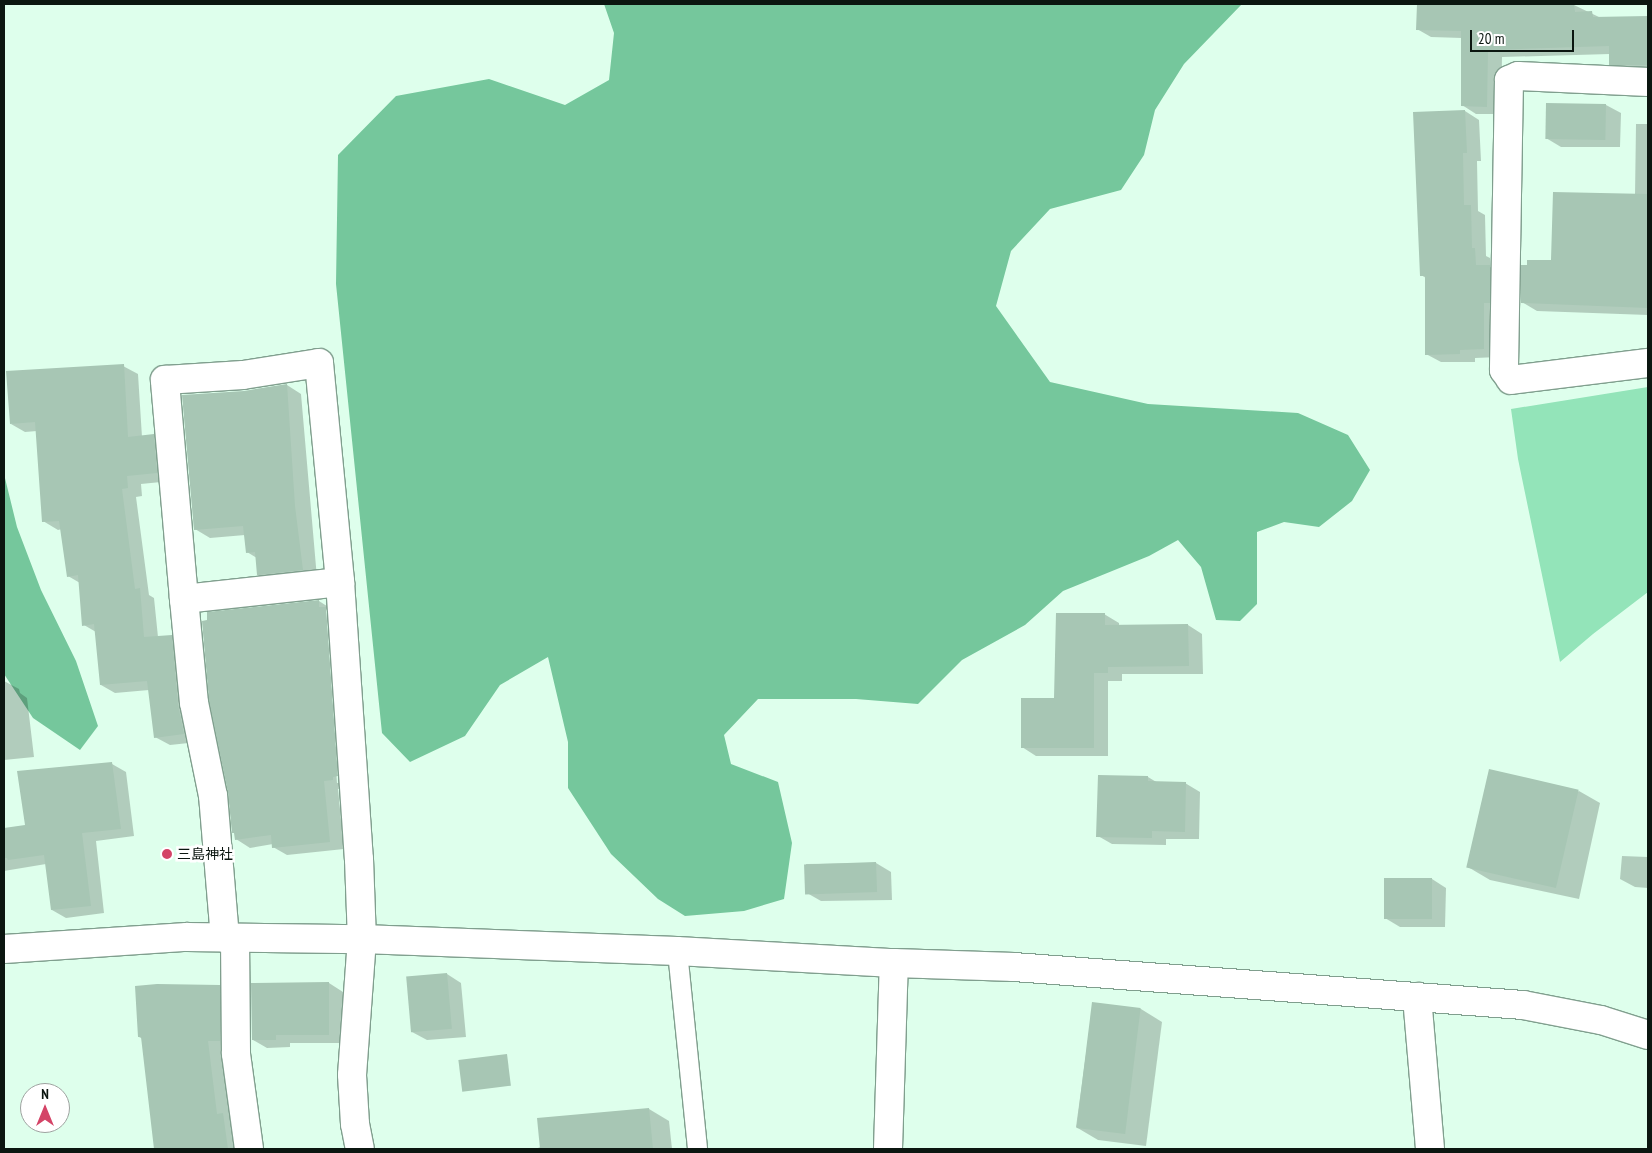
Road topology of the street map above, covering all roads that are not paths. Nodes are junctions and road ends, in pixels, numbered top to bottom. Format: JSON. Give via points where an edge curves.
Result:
{"nodes":[{"id":1,"x":1648,"y":82,"type":"edge"},
{"id":2,"x":1648,"y":363,"type":"edge"},
{"id":3,"x":340,"y":582,"type":"junction"},
{"id":4,"x":184,"y":599,"type":"junction"},
{"id":5,"x":230,"y":938,"type":"junction"},
{"id":6,"x":362,"y":939,"type":"junction"},
{"id":7,"x":4,"y":950,"type":"edge"},
{"id":8,"x":677,"y":951,"type":"junction"},
{"id":9,"x":894,"y":963,"type":"junction"},
{"id":10,"x":1417,"y":997,"type":"junction"},
{"id":11,"x":1648,"y":1035,"type":"edge"},
{"id":12,"x":249,"y":1149,"type":"edge"},
{"id":13,"x":360,"y":1149,"type":"edge"},
{"id":14,"x":697,"y":1149,"type":"edge"},
{"id":15,"x":888,"y":1149,"type":"edge"},
{"id":16,"x":1430,"y":1149,"type":"edge"}],
"edges":[{"from":1,"to":2,"type":"street","via":[[1518,76],[1509,80],[1504,370],[1510,380]]},
{"from":3,"to":4,"type":"street"},
{"from":3,"to":4,"type":"street","via":[[319,363],[243,375],[165,380]]},
{"from":3,"to":6,"type":"street","via":[[360,859]]},
{"from":4,"to":5,"type":"street","via":[[194,703],[213,796]]},
{"from":5,"to":6,"type":"street"},
{"from":5,"to":7,"type":"street","via":[[140,939]]},
{"from":5,"to":12,"type":"street","via":[[236,1054]]},
{"from":6,"to":8,"type":"street"},
{"from":6,"to":13,"type":"street","via":[[352,1075]]},
{"from":8,"to":9,"type":"street"},
{"from":8,"to":14,"type":"lane"},
{"from":9,"to":10,"type":"street","via":[[1014,967]]},
{"from":9,"to":15,"type":"street"},
{"from":10,"to":11,"type":"street","via":[[1523,1005],[1601,1020]]},
{"from":10,"to":16,"type":"street"}]}
